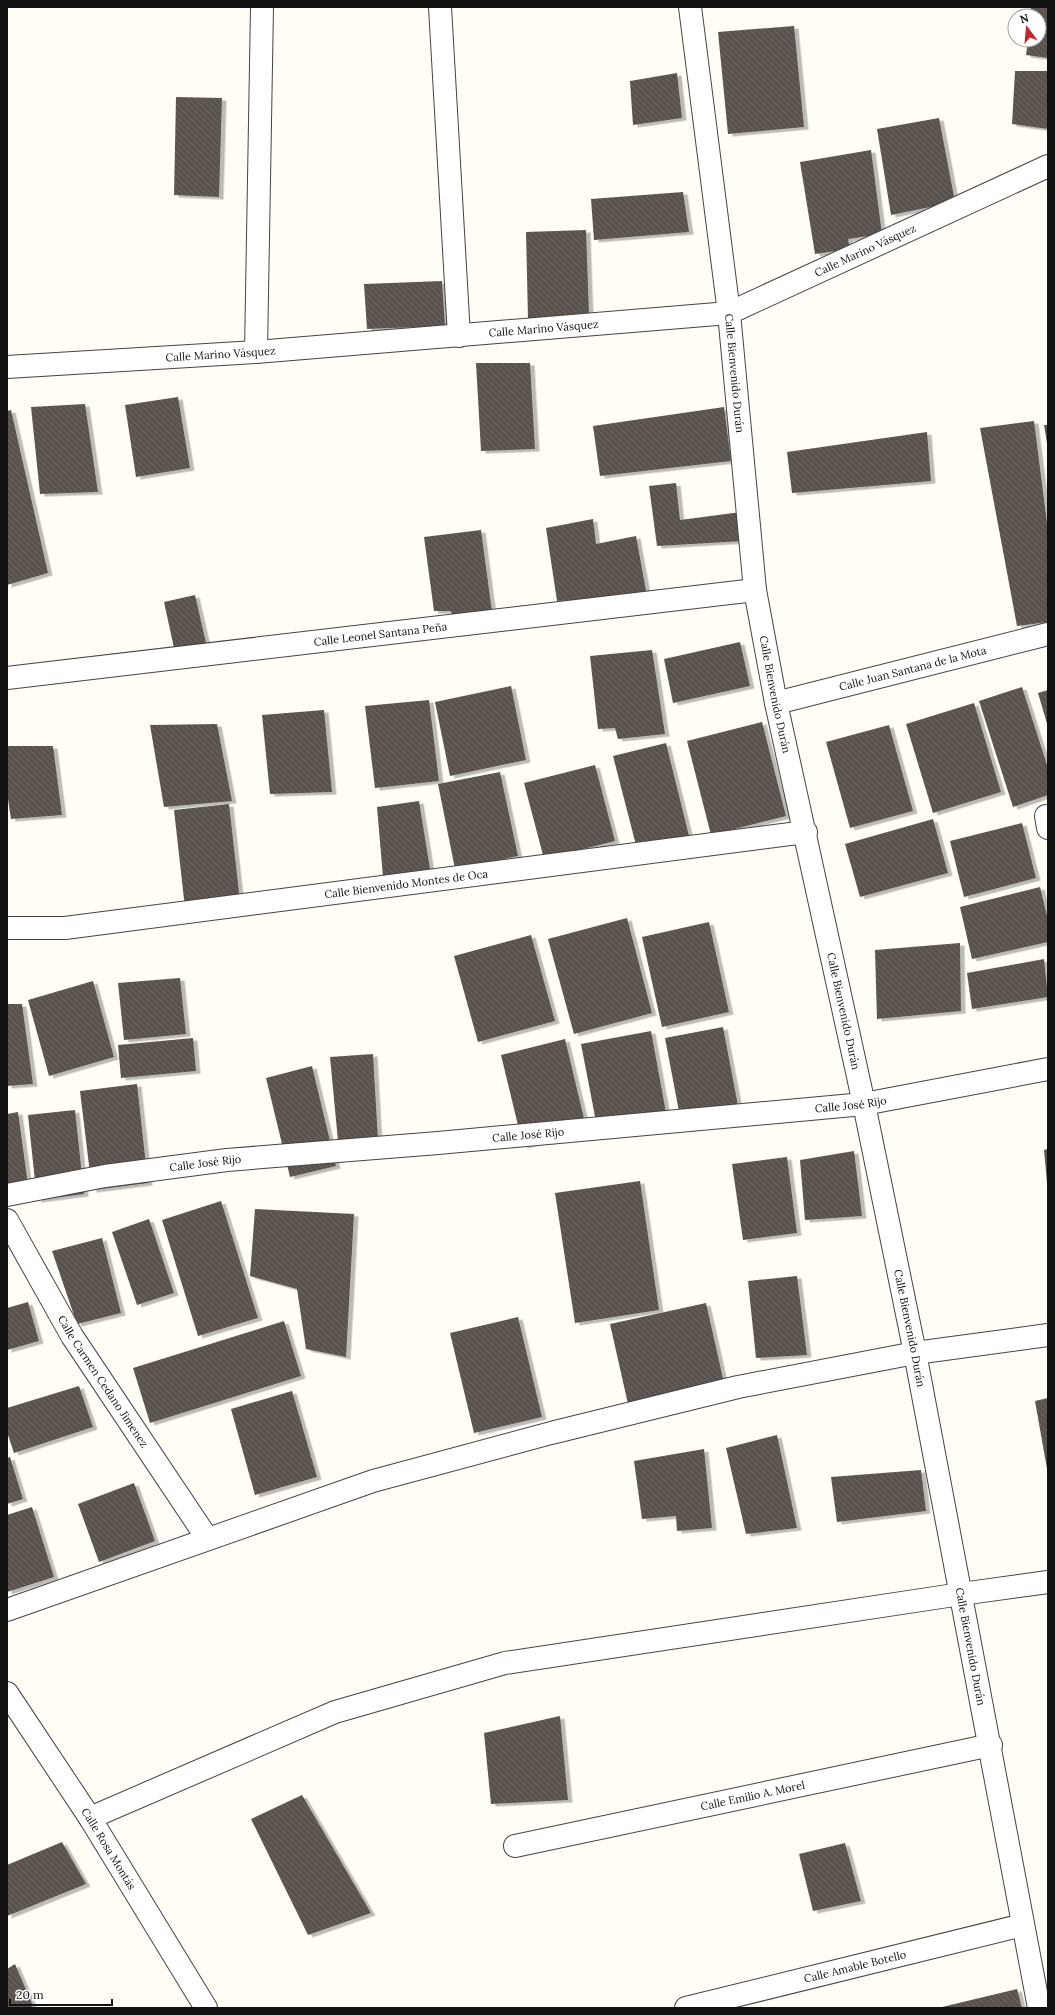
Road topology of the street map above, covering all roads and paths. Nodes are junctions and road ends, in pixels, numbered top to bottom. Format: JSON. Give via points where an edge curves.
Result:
{"nodes":[{"id":1,"x":262,"y":7,"type":"edge"},
{"id":2,"x":440,"y":7,"type":"edge"},
{"id":3,"x":690,"y":7,"type":"edge"},
{"id":4,"x":1048,"y":166,"type":"edge"},
{"id":5,"x":729,"y":313,"type":"junction"},
{"id":6,"x":459,"y":336,"type":"junction"},
{"id":7,"x":256,"y":352,"type":"junction"},
{"id":8,"x":7,"y":367,"type":"edge"},
{"id":9,"x":755,"y":590,"type":"junction"},
{"id":10,"x":1048,"y":634,"type":"edge"},
{"id":11,"x":7,"y":678,"type":"edge"},
{"id":12,"x":776,"y":703,"type":"junction"},
{"id":13,"x":806,"y":832,"type":"junction"},
{"id":14,"x":7,"y":928,"type":"edge"},
{"id":15,"x":1048,"y":1070,"type":"edge"},
{"id":16,"x":864,"y":1104,"type":"junction"},
{"id":17,"x":7,"y":1195,"type":"edge"},
{"id":18,"x":7,"y":1220,"type":"edge"},
{"id":19,"x":1048,"y":1334,"type":"edge"},
{"id":20,"x":915,"y":1353,"type":"junction"},
{"id":21,"x":207,"y":1538,"type":"junction"},
{"id":22,"x":1048,"y":1582,"type":"edge"},
{"id":23,"x":961,"y":1594,"type":"junction"},
{"id":24,"x":7,"y":1610,"type":"edge"},
{"id":25,"x":7,"y":1693,"type":"edge"},
{"id":26,"x":991,"y":1745,"type":"junction"},
{"id":27,"x":90,"y":1818,"type":"junction"},
{"id":28,"x":516,"y":1846,"type":"dead end"},
{"id":29,"x":1023,"y":1925,"type":"junction"},
{"id":30,"x":206,"y":2008,"type":"edge"},
{"id":31,"x":686,"y":2008,"type":"edge"},
{"id":32,"x":1039,"y":2008,"type":"edge"}],
"edges":[{"from":1,"to":7,"type":"street"},
{"from":2,"to":6,"type":"street"},
{"from":3,"to":5,"type":"street","name":"Calle Bienvenido Durán"},
{"from":4,"to":5,"type":"street","name":"Calle Marino Vásquez"},
{"from":5,"to":6,"type":"street","name":"Calle Marino Vásquez"},
{"from":5,"to":9,"type":"street","name":"Calle Bienvenido Durán"},
{"from":6,"to":7,"type":"street","name":"Calle Marino Vásquez"},
{"from":7,"to":8,"type":"street","name":"Calle Marino Vásquez"},
{"from":9,"to":11,"type":"street","name":"Calle Leonel Santana Peña"},
{"from":9,"to":12,"type":"street","name":"Calle Bienvenido Durán"},
{"from":10,"to":12,"type":"street","name":"Calle Juan Santana de la Mota"},
{"from":12,"to":13,"type":"street","name":"Calle Bienvenido Durán"},
{"from":13,"to":14,"type":"street","name":"Calle Bienvenido Montes de Oca","via":[[65,928]]},
{"from":13,"to":16,"type":"street","name":"Calle Bienvenido Durán"},
{"from":15,"to":16,"type":"street","name":"Calle José Rijo"},
{"from":16,"to":17,"type":"street","name":"Calle José Rijo","via":[[227,1160],[105,1176]]},
{"from":16,"to":20,"type":"street","name":"Calle Bienvenido Durán"},
{"from":18,"to":21,"type":"street","name":"Calle Carmen Cedano Jimenez","via":[[72,1336]]},
{"from":19,"to":20,"type":"street"},
{"from":20,"to":21,"type":"street","via":[[738,1387],[551,1432],[373,1481]]},
{"from":20,"to":23,"type":"street","name":"Calle Bienvenido Durán"},
{"from":21,"to":24,"type":"street"},
{"from":22,"to":23,"type":"street"},
{"from":23,"to":26,"type":"street","name":"Calle Bienvenido Durán"},
{"from":23,"to":27,"type":"street","via":[[506,1663],[335,1712]]},
{"from":25,"to":27,"type":"street","name":"Calle Rosa Montás"},
{"from":26,"to":28,"type":"street","name":"Calle Emilio A. Morel"},
{"from":26,"to":29,"type":"street","name":"Calle Bienvenido Durán"},
{"from":27,"to":30,"type":"street","name":"Calle Rosa Montás"},
{"from":29,"to":31,"type":"street","name":"Calle Amable Botello"},
{"from":29,"to":32,"type":"street","name":"Calle Bienvenido Durán"}]}
